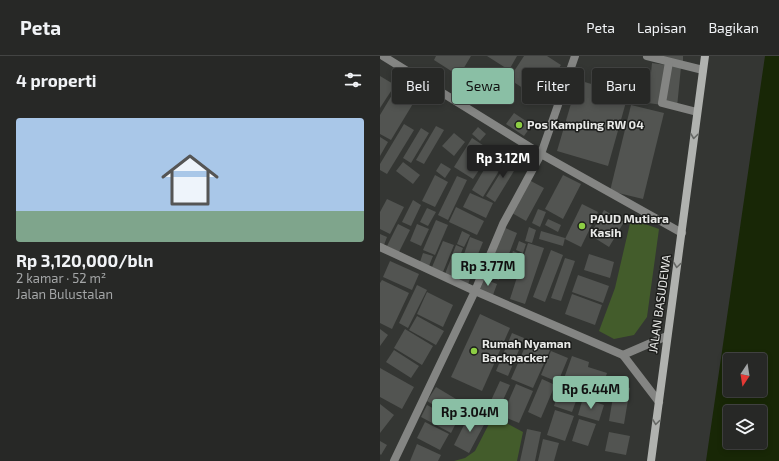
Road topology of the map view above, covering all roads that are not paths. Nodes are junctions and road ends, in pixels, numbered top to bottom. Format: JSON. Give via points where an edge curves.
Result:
{"nodes":[{"id":1,"x":383,"y":56,"type":"edge"},
{"id":2,"x":575,"y":56,"type":"edge"},
{"id":3,"x":647,"y":56,"type":"edge"},
{"id":4,"x":705,"y":56,"type":"edge"},
{"id":5,"x":669,"y":62,"type":"junction"},
{"id":6,"x":703,"y":70,"type":"junction"},
{"id":7,"x":697,"y":112,"type":"junction"},
{"id":8,"x":541,"y":154,"type":"junction"},
{"id":9,"x":682,"y":234,"type":"junction"},
{"id":10,"x":380,"y":247,"type":"edge"},
{"id":11,"x":475,"y":291,"type":"junction"},
{"id":12,"x":667,"y":336,"type":"junction"},
{"id":13,"x":623,"y":355,"type":"junction"},
{"id":14,"x":658,"y":402,"type":"junction"},
{"id":15,"x":394,"y":461,"type":"edge"},
{"id":16,"x":651,"y":461,"type":"edge"}],
"edges":[{"from":1,"to":8,"type":"street"},
{"from":2,"to":8,"type":"street"},
{"from":3,"to":5,"type":"street"},
{"from":4,"to":6,"type":"street","name":"JALAN BASUDEWA"},
{"from":5,"to":6,"type":"street"},
{"from":5,"to":7,"type":"street","via":[[662,103]]},
{"from":6,"to":7,"type":"street","name":"JALAN BASUDEWA"},
{"from":7,"to":9,"type":"street","name":"JALAN BASUDEWA","one_way":true},
{"from":8,"to":9,"type":"street"},
{"from":8,"to":11,"type":"street","via":[[503,224]]},
{"from":9,"to":12,"type":"street","name":"JALAN BASUDEWA","one_way":true},
{"from":10,"to":11,"type":"street"},
{"from":11,"to":13,"type":"street"},
{"from":11,"to":15,"type":"street"},
{"from":12,"to":13,"type":"street"},
{"from":12,"to":14,"type":"street","name":"JALAN BASUDEWA"},
{"from":13,"to":14,"type":"street"},
{"from":14,"to":16,"type":"street","name":"JALAN BASUDEWA","one_way":true}]}
